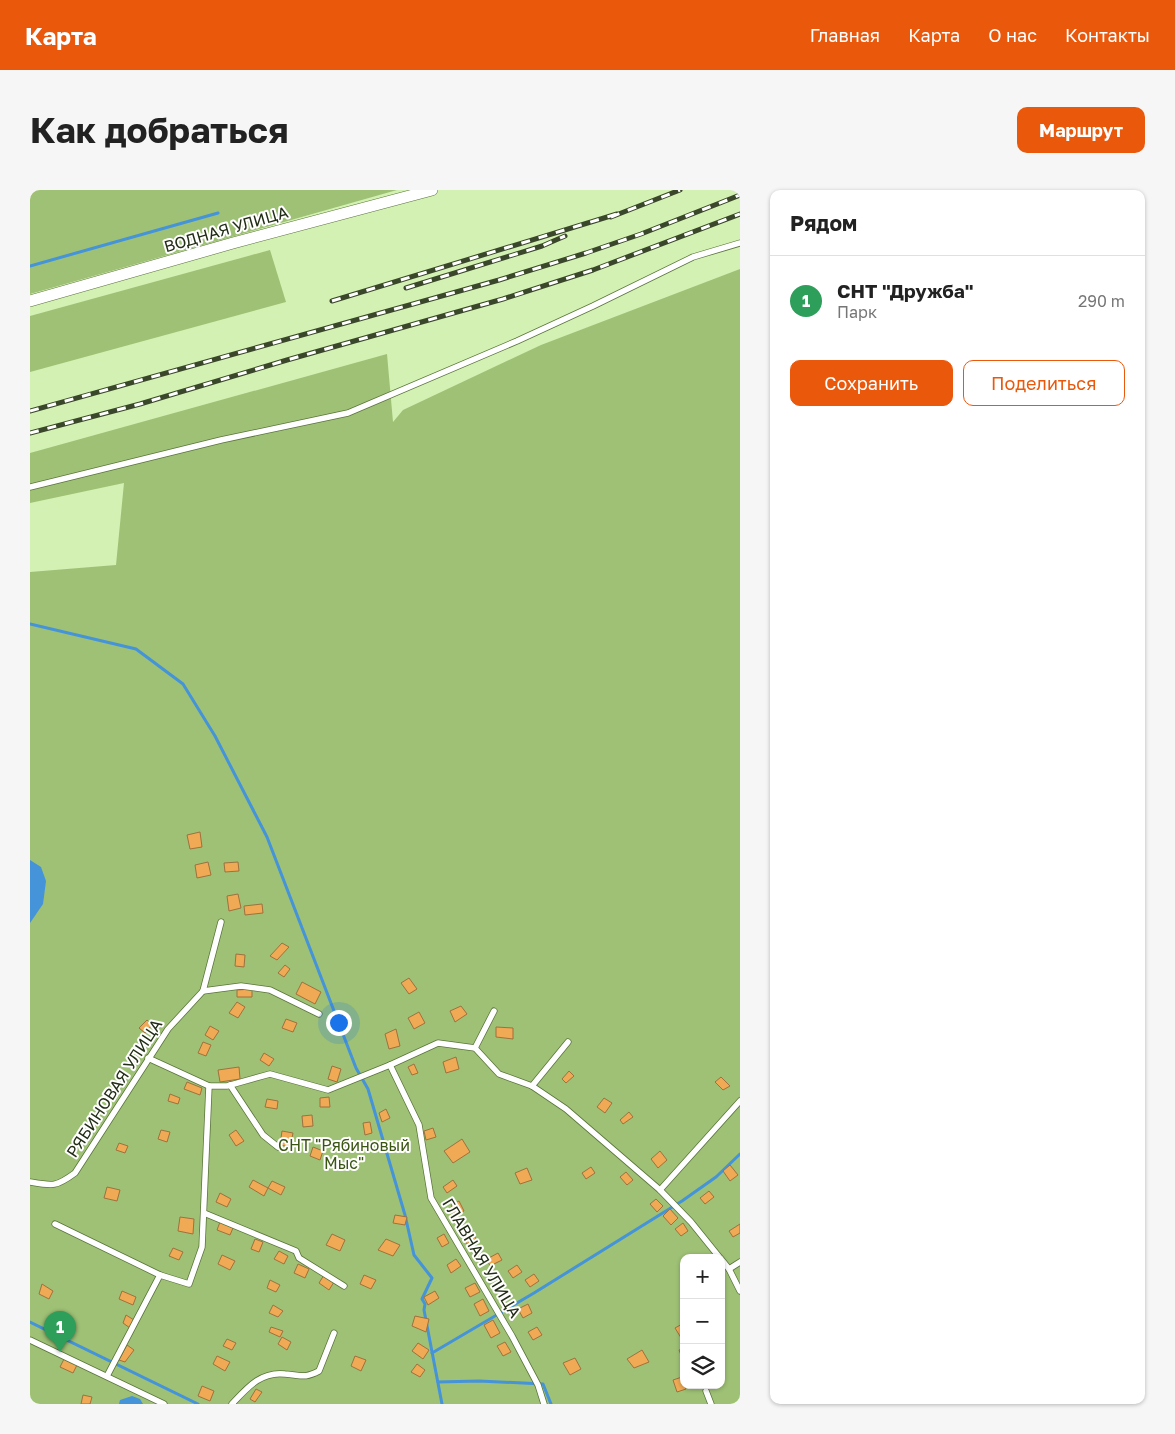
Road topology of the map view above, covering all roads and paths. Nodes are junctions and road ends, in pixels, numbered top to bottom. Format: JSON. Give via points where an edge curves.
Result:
{"nodes":[{"id":1,"x":432,"y":190,"type":"edge"},
{"id":2,"x":740,"y":243,"type":"edge"},
{"id":3,"x":30,"y":301,"type":"edge"},
{"id":4,"x":30,"y":487,"type":"edge"},
{"id":5,"x":221,"y":922,"type":"dead end"},
{"id":6,"x":203,"y":991,"type":"junction"},
{"id":7,"x":494,"y":1011,"type":"dead end"},
{"id":8,"x":320,"y":1014,"type":"dead end"},
{"id":9,"x":568,"y":1042,"type":"dead end"},
{"id":10,"x":475,"y":1048,"type":"junction"},
{"id":11,"x":148,"y":1058,"type":"junction"},
{"id":12,"x":390,"y":1065,"type":"junction"},
{"id":13,"x":230,"y":1085,"type":"junction"},
{"id":14,"x":210,"y":1086,"type":"junction"},
{"id":15,"x":532,"y":1086,"type":"junction"},
{"id":16,"x":740,"y":1101,"type":"edge"},
{"id":17,"x":278,"y":1147,"type":"dead end"},
{"id":18,"x":30,"y":1182,"type":"edge"},
{"id":19,"x":660,"y":1190,"type":"junction"},
{"id":20,"x":204,"y":1213,"type":"junction"},
{"id":21,"x":55,"y":1224,"type":"dead end"},
{"id":22,"x":718,"y":1254,"type":"edge"},
{"id":23,"x":740,"y":1262,"type":"edge"},
{"id":24,"x":725,"y":1264,"type":"edge"},
{"id":25,"x":729,"y":1269,"type":"junction"},
{"id":26,"x":160,"y":1275,"type":"junction"},
{"id":27,"x":344,"y":1286,"type":"dead end"},
{"id":28,"x":740,"y":1291,"type":"edge"},
{"id":29,"x":334,"y":1333,"type":"dead end"},
{"id":30,"x":30,"y":1340,"type":"edge"},
{"id":31,"x":106,"y":1376,"type":"junction"},
{"id":32,"x":706,"y":1391,"type":"dead end"},
{"id":33,"x":164,"y":1404,"type":"edge"},
{"id":34,"x":232,"y":1404,"type":"edge"},
{"id":35,"x":544,"y":1404,"type":"edge"},
{"id":36,"x":711,"y":1404,"type":"edge"}],
"edges":[{"from":1,"to":3,"type":"street","name":"ВОДНАЯ УЛИЦА"},
{"from":2,"to":4,"type":"lane","via":[[693,256],[559,322],[348,413],[220,440]]},
{"from":5,"to":6,"type":"lane","name":"РЯБИНОВАЯ УЛИЦА"},
{"from":6,"to":8,"type":"lane","via":[[241,986],[270,990]]},
{"from":6,"to":11,"type":"lane","name":"РЯБИНОВАЯ УЛИЦА","via":[[168,1029]]},
{"from":7,"to":10,"type":"lane"},
{"from":9,"to":15,"type":"lane"},
{"from":10,"to":12,"type":"lane","via":[[438,1043]]},
{"from":10,"to":15,"type":"lane","via":[[499,1074]]},
{"from":11,"to":14,"type":"lane"},
{"from":11,"to":18,"type":"lane","name":"РЯБИНОВАЯ УЛИЦА","via":[[76,1173],[60,1184]]},
{"from":12,"to":13,"type":"lane","via":[[328,1090],[270,1074]]},
{"from":12,"to":35,"type":"lane","name":"ГЛАВНАЯ УЛИЦА","via":[[419,1125],[431,1198],[512,1336],[538,1385]]},
{"from":13,"to":14,"type":"lane"},
{"from":13,"to":17,"type":"lane","via":[[263,1135]]},
{"from":14,"to":20,"type":"lane"},
{"from":15,"to":19,"type":"lane","via":[[566,1109]]},
{"from":16,"to":19,"type":"lane"},
{"from":19,"to":22,"type":"lane"},
{"from":20,"to":26,"type":"lane","via":[[202,1247],[189,1284]]},
{"from":20,"to":27,"type":"lane","via":[[296,1251],[299,1258]]},
{"from":21,"to":26,"type":"lane"},
{"from":23,"to":25,"type":"lane"},
{"from":24,"to":25,"type":"lane"},
{"from":25,"to":28,"type":"lane"},
{"from":26,"to":31,"type":"lane"},
{"from":29,"to":34,"type":"lane","via":[[319,1371],[308,1377],[271,1374],[253,1382]]},
{"from":30,"to":31,"type":"lane"},
{"from":31,"to":33,"type":"lane"},
{"from":32,"to":36,"type":"lane"}]}
